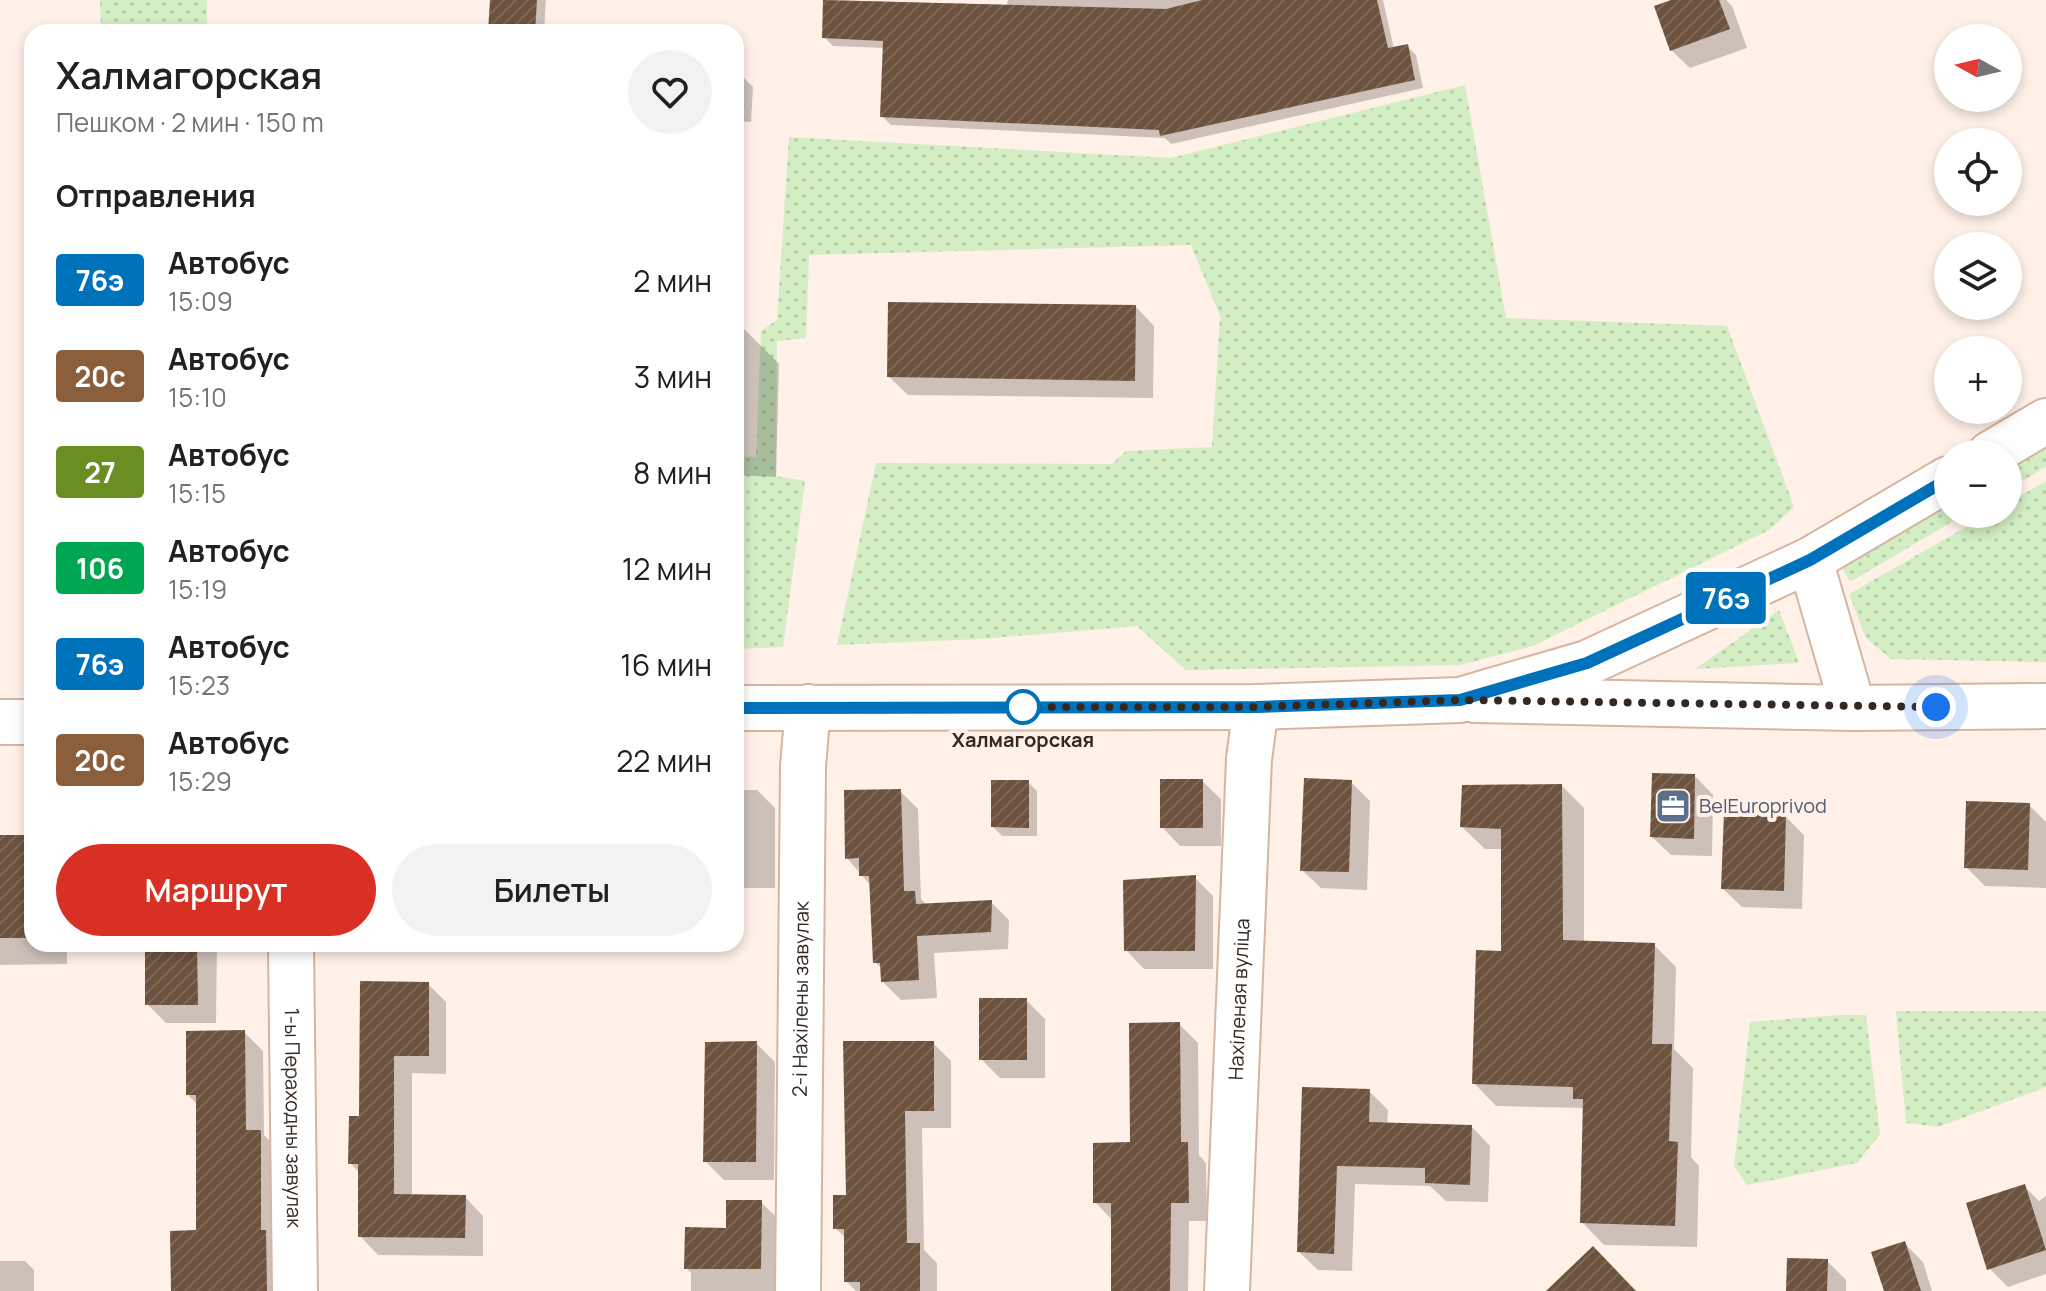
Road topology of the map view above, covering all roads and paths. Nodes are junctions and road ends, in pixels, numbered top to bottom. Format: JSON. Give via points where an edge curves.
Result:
{"nodes":[{"id":1,"x":2046,"y":421,"type":"edge"},
{"id":2,"x":2014,"y":440,"type":"edge"},
{"id":3,"x":1934,"y":487,"type":"edge"},
{"id":4,"x":1810,"y":560,"type":"junction"},
{"id":5,"x":1460,"y":700,"type":"junction"},
{"id":6,"x":2046,"y":706,"type":"edge"},
{"id":7,"x":808,"y":707,"type":"junction"},
{"id":8,"x":1256,"y":707,"type":"junction"},
{"id":9,"x":744,"y":708,"type":"edge"},
{"id":10,"x":1853,"y":708,"type":"junction"},
{"id":11,"x":0,"y":722,"type":"edge"},
{"id":12,"x":24,"y":722,"type":"edge"},
{"id":13,"x":291,"y":952,"type":"edge"},
{"id":14,"x":295,"y":1291,"type":"edge"},
{"id":15,"x":798,"y":1291,"type":"edge"},
{"id":16,"x":1227,"y":1291,"type":"edge"}],
"edges":[{"from":1,"to":2,"type":"street"},
{"from":3,"to":4,"type":"street"},
{"from":4,"to":5,"type":"street","via":[[1587,663]]},
{"from":4,"to":10,"type":"street"},
{"from":5,"to":8,"type":"street"},
{"from":5,"to":10,"type":"street"},
{"from":6,"to":10,"type":"street"},
{"from":7,"to":8,"type":"street"},
{"from":7,"to":9,"type":"street"},
{"from":7,"to":15,"type":"street","name":"2-і Нахілены завулак"},
{"from":8,"to":16,"type":"street","name":"Нахіленая вуліца","via":[[1249,759]]},
{"from":11,"to":12,"type":"street"},
{"from":13,"to":14,"type":"street","name":"1-ы Пераходны завулак"}]}
